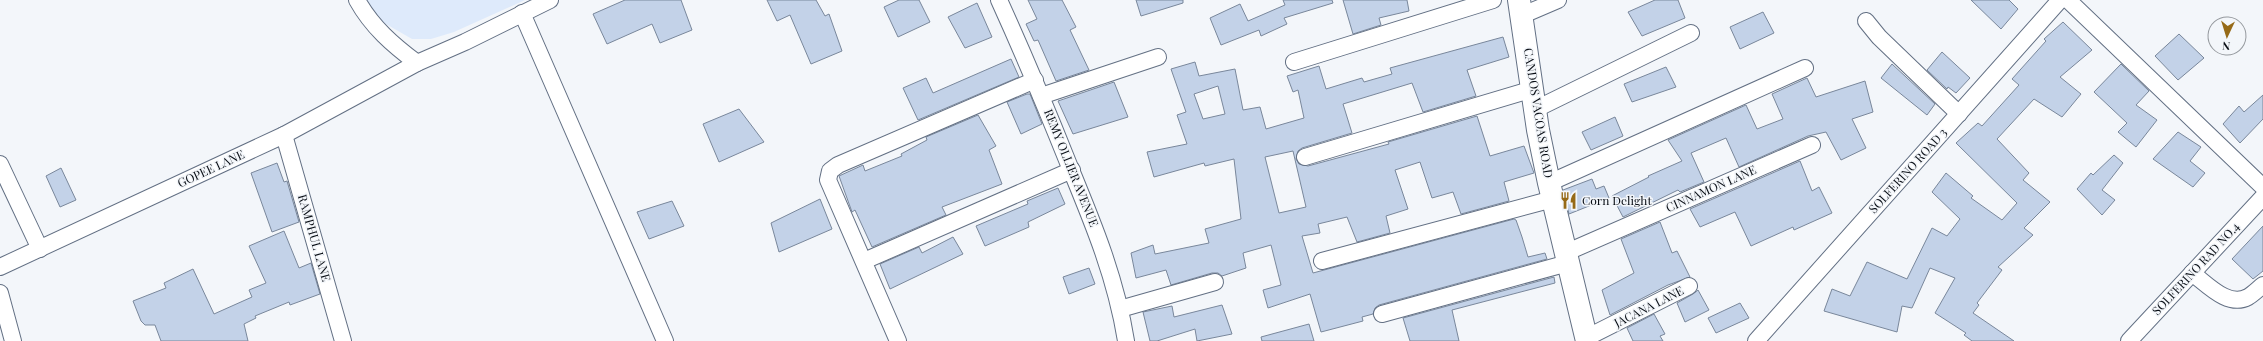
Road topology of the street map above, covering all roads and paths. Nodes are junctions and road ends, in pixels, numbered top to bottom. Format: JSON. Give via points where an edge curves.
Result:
{"nodes":[{"id":1,"x":357,"y":0,"type":"edge"},
{"id":2,"x":550,"y":0,"type":"edge"},
{"id":3,"x":999,"y":0,"type":"edge"},
{"id":4,"x":1493,"y":0,"type":"edge"},
{"id":5,"x":1558,"y":0,"type":"edge"},
{"id":6,"x":2060,"y":0,"type":"edge"},
{"id":7,"x":2068,"y":0,"type":"edge"},
{"id":8,"x":1521,"y":8,"type":"edge"},
{"id":9,"x":522,"y":13,"type":"junction"},
{"id":10,"x":1866,"y":22,"type":"dead end"},
{"id":11,"x":1691,"y":33,"type":"dead end"},
{"id":12,"x":1158,"y":57,"type":"dead end"},
{"id":13,"x":1294,"y":62,"type":"dead end"},
{"id":14,"x":417,"y":63,"type":"junction"},
{"id":15,"x":1804,"y":68,"type":"dead end"},
{"id":16,"x":1035,"y":80,"type":"junction"},
{"id":17,"x":1041,"y":96,"type":"junction"},
{"id":18,"x":1534,"y":99,"type":"junction"},
{"id":19,"x":1959,"y":114,"type":"junction"},
{"id":20,"x":284,"y":135,"type":"junction"},
{"id":21,"x":1812,"y":145,"type":"dead end"},
{"id":22,"x":1304,"y":157,"type":"dead end"},
{"id":23,"x":0,"y":164,"type":"edge"},
{"id":24,"x":1072,"y":170,"type":"junction"},
{"id":25,"x":2263,"y":187,"type":"edge"},
{"id":26,"x":1551,"y":191,"type":"junction"},
{"id":27,"x":2263,"y":197,"type":"edge"},
{"id":28,"x":40,"y":249,"type":"junction"},
{"id":29,"x":1567,"y":258,"type":"junction"},
{"id":30,"x":864,"y":261,"type":"junction"},
{"id":31,"x":1322,"y":261,"type":"dead end"},
{"id":32,"x":0,"y":267,"type":"edge"},
{"id":33,"x":2192,"y":273,"type":"junction"},
{"id":34,"x":1215,"y":282,"type":"dead end"},
{"id":35,"x":2263,"y":285,"type":"edge"},
{"id":36,"x":1690,"y":286,"type":"dead end"},
{"id":37,"x":0,"y":293,"type":"edge"},
{"id":38,"x":1120,"y":309,"type":"junction"},
{"id":39,"x":1382,"y":314,"type":"dead end"},
{"id":40,"x":1587,"y":339,"type":"edge"},
{"id":41,"x":1122,"y":340,"type":"edge"},
{"id":42,"x":13,"y":341,"type":"edge"},
{"id":43,"x":343,"y":341,"type":"edge"},
{"id":44,"x":665,"y":341,"type":"edge"},
{"id":45,"x":898,"y":341,"type":"edge"},
{"id":46,"x":1756,"y":341,"type":"edge"},
{"id":47,"x":2129,"y":341,"type":"edge"}],
"edges":[{"from":1,"to":14,"type":"street","via":[[379,31]]},
{"from":2,"to":9,"type":"street","name":"GOPEE LANE"},
{"from":3,"to":16,"type":"street","name":"REMY OLLIER AVENUE"},
{"from":4,"to":13,"type":"street"},
{"from":5,"to":8,"type":"street"},
{"from":6,"to":19,"type":"street","name":"SOLFERINO ROAD 3"},
{"from":7,"to":25,"type":"street"},
{"from":8,"to":18,"type":"main road","name":"CANDOS VACOAS ROAD"},
{"from":9,"to":14,"type":"street","name":"GOPEE LANE"},
{"from":9,"to":44,"type":"street"},
{"from":10,"to":19,"type":"street","via":[[1879,38]]},
{"from":11,"to":18,"type":"street"},
{"from":12,"to":17,"type":"street"},
{"from":14,"to":20,"type":"street","name":"GOPEE LANE"},
{"from":15,"to":26,"type":"street"},
{"from":16,"to":17,"type":"street","name":"REMY OLLIER AVENUE"},
{"from":16,"to":30,"type":"street","via":[[838,165],[830,171],[828,180]]},
{"from":17,"to":24,"type":"street","name":"REMY OLLIER AVENUE"},
{"from":18,"to":22,"type":"street"},
{"from":18,"to":26,"type":"main road","name":"CANDOS VACOAS ROAD"},
{"from":19,"to":46,"type":"street","name":"SOLFERINO ROAD 3"},
{"from":20,"to":28,"type":"street","name":"GOPEE LANE"},
{"from":20,"to":43,"type":"street","name":"RAMPHUL LANE"},
{"from":21,"to":29,"type":"street","name":"CINNAMON LANE"},
{"from":23,"to":28,"type":"street"},
{"from":24,"to":30,"type":"street"},
{"from":24,"to":38,"type":"street","name":"REMY OLLIER AVENUE","via":[[1103,247]]},
{"from":26,"to":29,"type":"main road","name":"CANDOS VACOAS ROAD"},
{"from":26,"to":31,"type":"street"},
{"from":27,"to":33,"type":"street","name":"SOLFERINO RAD NO.4"},
{"from":28,"to":32,"type":"street","name":"GOPEE LANE"},
{"from":29,"to":39,"type":"street","name":"CINNAMON LANE"},
{"from":29,"to":40,"type":"main road","name":"CANDOS VACOAS ROAD"},
{"from":30,"to":45,"type":"street"},
{"from":33,"to":35,"type":"street","via":[[2228,298],[2239,300]]},
{"from":33,"to":47,"type":"street","name":"SOLFERINO RAD NO.4"},
{"from":34,"to":38,"type":"street"},
{"from":36,"to":40,"type":"street","name":"JACANA LANE"},
{"from":37,"to":42,"type":"street"},
{"from":38,"to":41,"type":"street","name":"REMY OLLIER AVENUE"}]}
